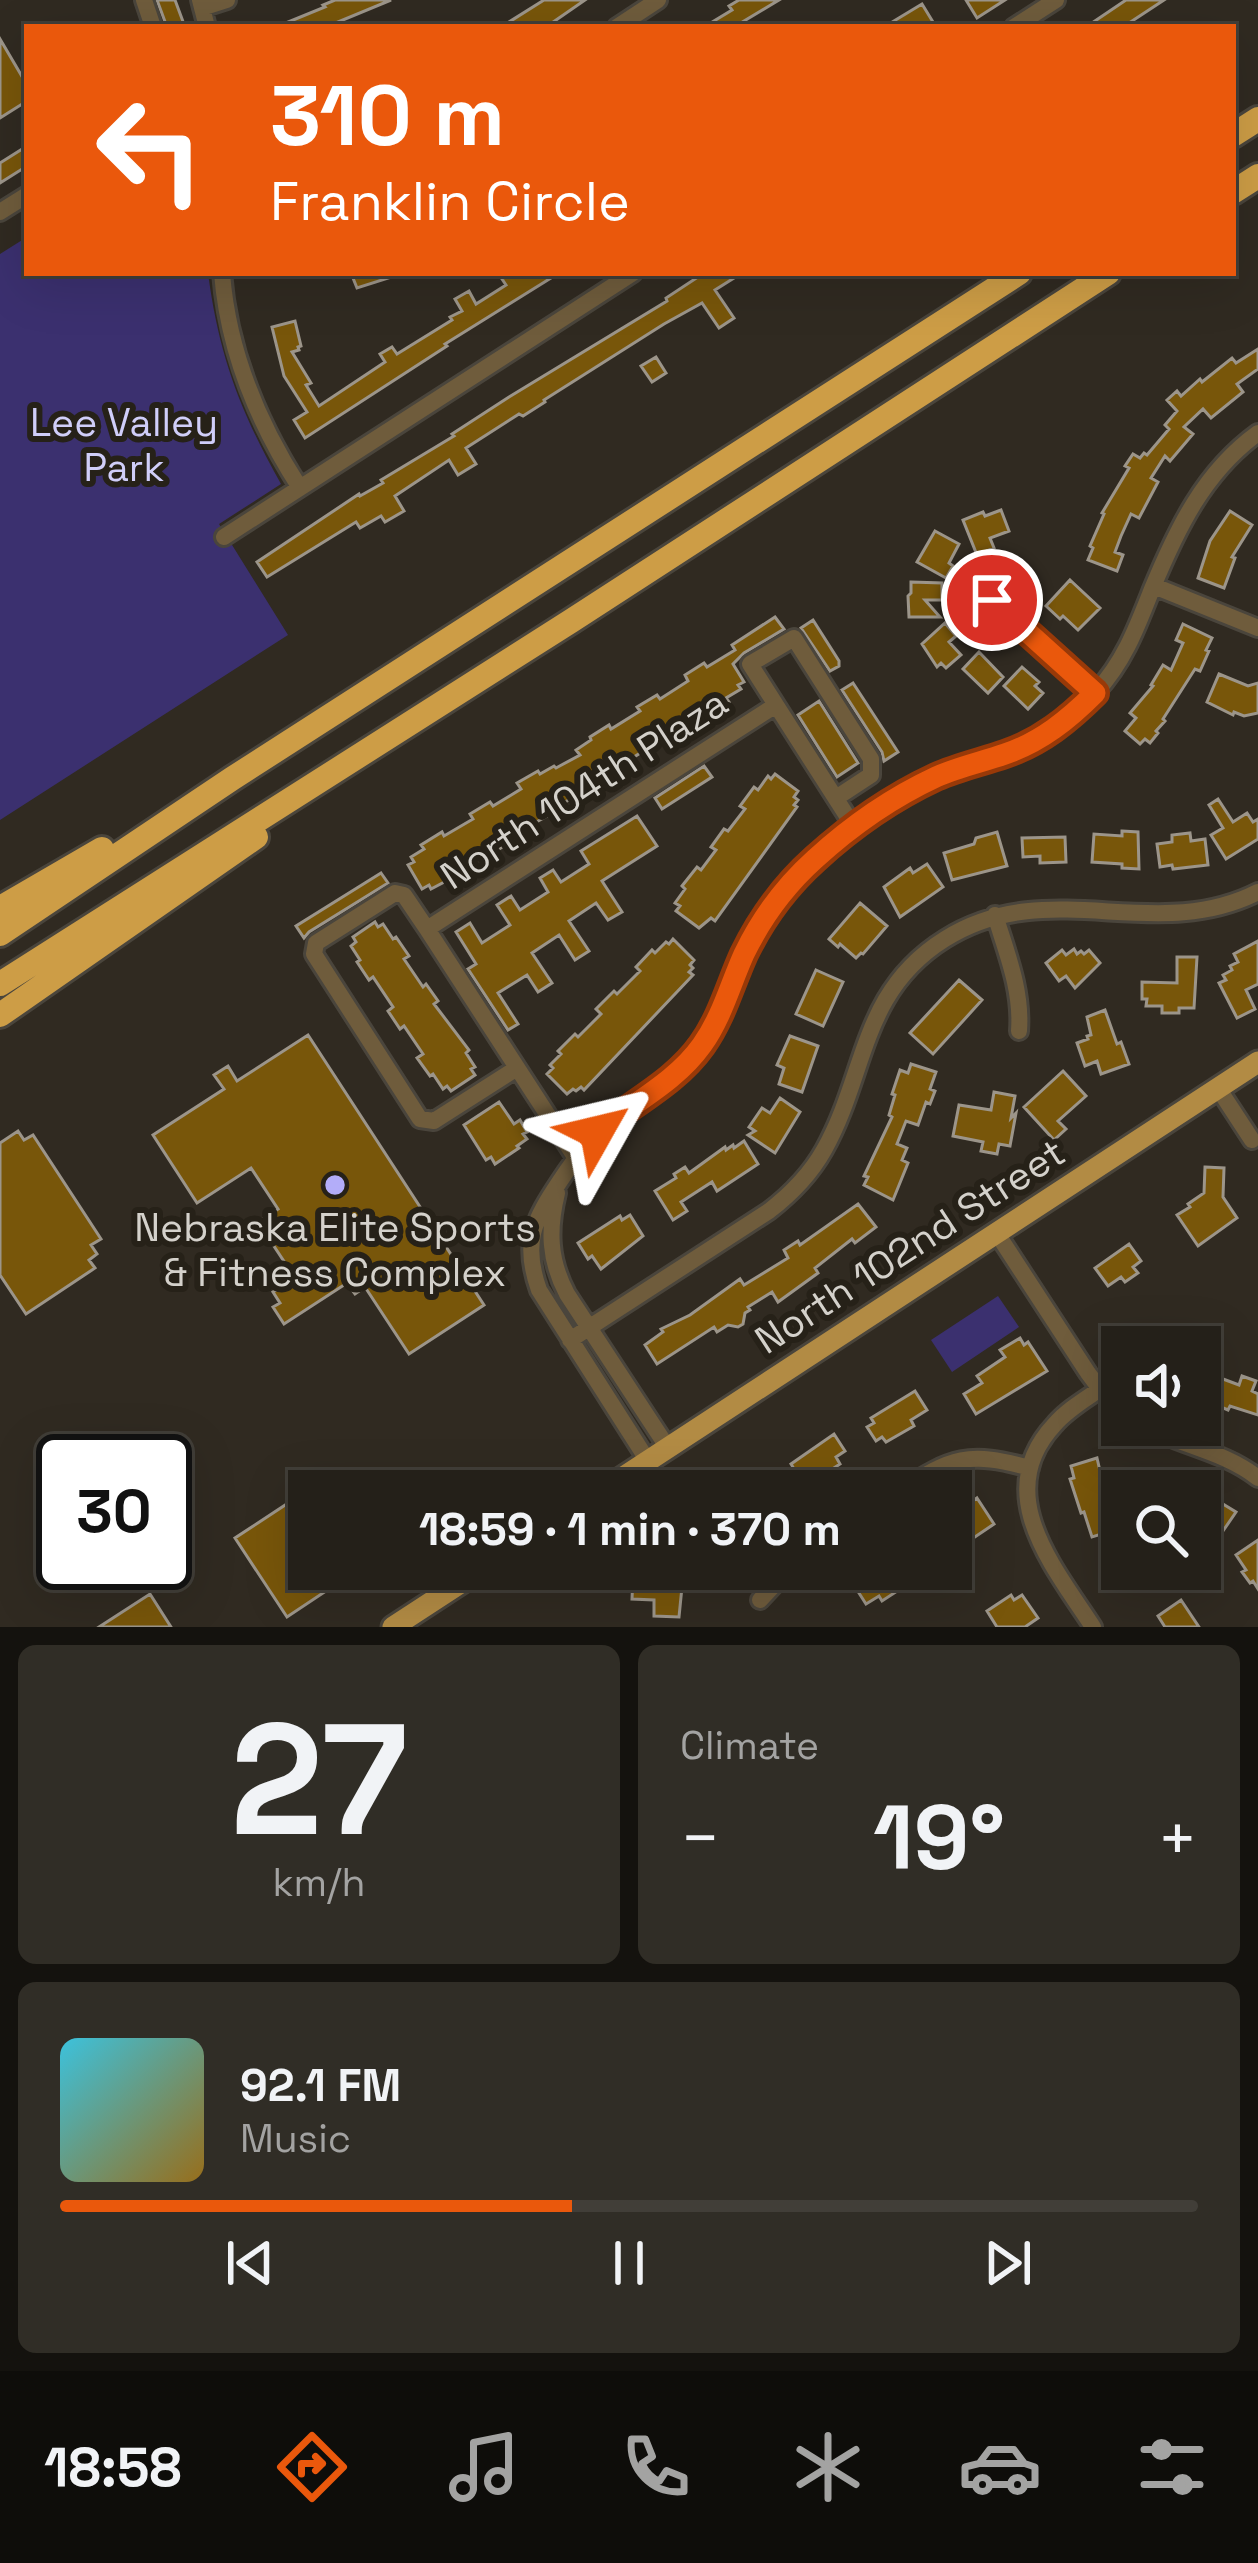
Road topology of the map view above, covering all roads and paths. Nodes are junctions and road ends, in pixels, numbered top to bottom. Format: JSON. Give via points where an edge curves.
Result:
{"nodes":[{"id":1,"x":227,"y":0,"type":"edge"},
{"id":2,"x":658,"y":0,"type":"edge"},
{"id":3,"x":1052,"y":1,"type":"edge"},
{"id":4,"x":201,"y":4,"type":"edge"},
{"id":5,"x":622,"y":24,"type":"edge"},
{"id":6,"x":1018,"y":24,"type":"edge"},
{"id":7,"x":222,"y":276,"type":"edge"},
{"id":8,"x":628,"y":276,"type":"edge"},
{"id":9,"x":1014,"y":276,"type":"edge"},
{"id":10,"x":1103,"y":276,"type":"edge"},
{"id":11,"x":1258,"y":433,"type":"edge"},
{"id":12,"x":300,"y":488,"type":"junction"},
{"id":13,"x":224,"y":537,"type":"dead end"},
{"id":14,"x":1154,"y":586,"type":"junction"},
{"id":15,"x":992,"y":600,"type":"dead end"},
{"id":16,"x":1258,"y":628,"type":"edge"},
{"id":17,"x":1095,"y":693,"type":"junction"},
{"id":18,"x":776,"y":705,"type":"junction"},
{"id":19,"x":408,"y":725,"type":"junction"},
{"id":20,"x":233,"y":778,"type":"junction"},
{"id":21,"x":836,"y":798,"type":"junction"},
{"id":22,"x":854,"y":827,"type":"junction"},
{"id":23,"x":1258,"y":892,"type":"edge"},
{"id":24,"x":0,"y":908,"type":"edge"},
{"id":25,"x":995,"y":915,"type":"junction"},
{"id":26,"x":427,"y":929,"type":"junction"},
{"id":27,"x":0,"y":934,"type":"edge"},
{"id":28,"x":0,"y":984,"type":"edge"},
{"id":29,"x":0,"y":1015,"type":"edge"},
{"id":30,"x":1018,"y":1031,"type":"dead end"},
{"id":31,"x":1258,"y":1062,"type":"edge"},
{"id":32,"x":517,"y":1068,"type":"junction"},
{"id":33,"x":1218,"y":1088,"type":"junction"},
{"id":34,"x":1252,"y":1140,"type":"dead end"},
{"id":35,"x":575,"y":1157,"type":"junction"},
{"id":36,"x":560,"y":1180,"type":"junction"},
{"id":37,"x":996,"y":1232,"type":"junction"},
{"id":38,"x":590,"y":1326,"type":"junction"},
{"id":39,"x":569,"y":1340,"type":"junction"},
{"id":40,"x":1100,"y":1389,"type":"joint"},
{"id":41,"x":1193,"y":1446,"type":"edge"},
{"id":42,"x":668,"y":1448,"type":"junction"},
{"id":43,"x":648,"y":1461,"type":"junction"},
{"id":44,"x":1030,"y":1468,"type":"junction"},
{"id":45,"x":634,"y":1470,"type":"edge"},
{"id":46,"x":932,"y":1470,"type":"edge"},
{"id":47,"x":1258,"y":1478,"type":"edge"},
{"id":48,"x":450,"y":1590,"type":"edge"},
{"id":49,"x":769,"y":1590,"type":"edge"},
{"id":50,"x":760,"y":1600,"type":"dead end"},
{"id":51,"x":394,"y":1627,"type":"edge"},
{"id":52,"x":1093,"y":1627,"type":"edge"}],
"edges":[{"from":1,"to":4,"type":"street"},
{"from":2,"to":5,"type":"street"},
{"from":3,"to":6,"type":"street"},
{"from":7,"to":12,"type":"street","via":[[255,406]]},
{"from":8,"to":12,"type":"street"},
{"from":9,"to":20,"type":"highway"},
{"from":10,"to":19,"type":"highway"},
{"from":11,"to":14,"type":"street","via":[[1193,502]]},
{"from":12,"to":13,"type":"street"},
{"from":14,"to":16,"type":"street"},
{"from":14,"to":17,"type":"street","via":[[1126,651]]},
{"from":15,"to":17,"type":"street"},
{"from":17,"to":22,"type":"street","via":[[1044,736],[937,777]]},
{"from":18,"to":21,"type":"street","name":"North 104th Plaza"},
{"from":18,"to":21,"type":"street","via":[[750,664],[794,638],[872,759],[871,775]]},
{"from":18,"to":26,"type":"street","name":"North 104th Plaza"},
{"from":19,"to":28,"type":"highway"},
{"from":19,"to":29,"type":"highway"},
{"from":20,"to":24,"type":"highway"},
{"from":20,"to":27,"type":"highway"},
{"from":21,"to":22,"type":"street","name":"North 104th Plaza"},
{"from":22,"to":35,"type":"street","via":[[772,908],[699,1050]]},
{"from":23,"to":25,"type":"street","via":[[1184,915],[1044,908]]},
{"from":25,"to":30,"type":"street","via":[[1018,988]]},
{"from":25,"to":38,"type":"street","via":[[940,941],[889,993],[830,1139],[796,1188]]},
{"from":26,"to":32,"type":"street"},
{"from":26,"to":32,"type":"street","via":[[395,893],[316,943],[314,954],[420,1119],[434,1121]]},
{"from":31,"to":33,"type":"main road","name":"North 102nd Street"},
{"from":32,"to":35,"type":"street"},
{"from":33,"to":34,"type":"street"},
{"from":33,"to":37,"type":"main road","name":"North 102nd Street"},
{"from":35,"to":36,"type":"street"},
{"from":36,"to":38,"type":"street","via":[[551,1253]]},
{"from":36,"to":39,"type":"street","via":[[535,1222],[530,1253],[539,1290]]},
{"from":37,"to":40,"type":"street"},
{"from":37,"to":42,"type":"main road","name":"North 102nd Street"},
{"from":38,"to":39,"type":"street"},
{"from":38,"to":42,"type":"street"},
{"from":39,"to":43,"type":"street"},
{"from":40,"to":44,"type":"street","via":[[1057,1421]]},
{"from":41,"to":47,"type":"street"},
{"from":42,"to":43,"type":"main road","name":"North 102nd Street"},
{"from":43,"to":45,"type":"main road","name":"North 102nd Street"},
{"from":44,"to":46,"type":"street","via":[[968,1458]]},
{"from":44,"to":52,"type":"street","via":[[1034,1532]]},
{"from":48,"to":51,"type":"main road"},
{"from":49,"to":50,"type":"street"}]}
